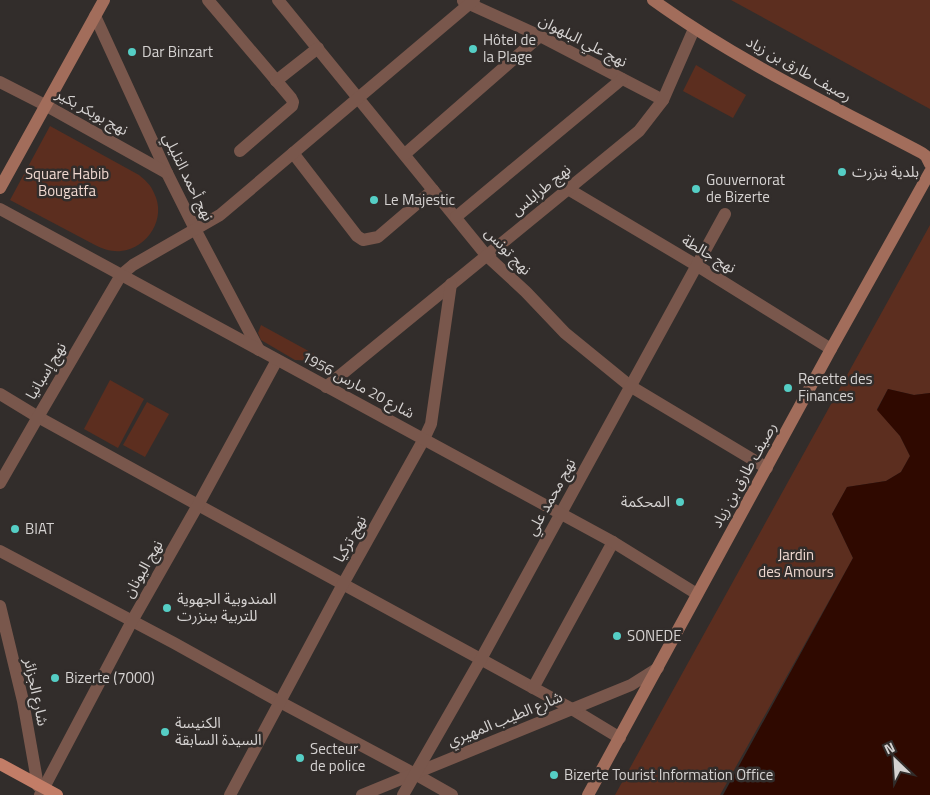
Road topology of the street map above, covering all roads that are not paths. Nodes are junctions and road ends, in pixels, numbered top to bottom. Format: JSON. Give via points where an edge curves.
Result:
{"nodes":[{"id":1,"x":104,"y":0,"type":"edge"},
{"id":2,"x":208,"y":0,"type":"edge"},
{"id":3,"x":278,"y":0,"type":"edge"},
{"id":4,"x":653,"y":0,"type":"edge"},
{"id":5,"x":468,"y":1,"type":"edge"},
{"id":6,"x":95,"y":16,"type":"junction"},
{"id":7,"x":694,"y":29,"type":"junction"},
{"id":8,"x":540,"y":36,"type":"junction"},
{"id":9,"x":318,"y":48,"type":"junction"},
{"id":10,"x":622,"y":79,"type":"junction"},
{"id":11,"x":276,"y":81,"type":"junction"},
{"id":12,"x":0,"y":82,"type":"edge"},
{"id":13,"x":358,"y":97,"type":"junction"},
{"id":14,"x":663,"y":100,"type":"junction"},
{"id":15,"x":45,"y":105,"type":"junction"},
{"id":16,"x":240,"y":151,"type":"dead end"},
{"id":17,"x":293,"y":153,"type":"junction"},
{"id":18,"x":405,"y":154,"type":"junction"},
{"id":19,"x":929,"y":158,"type":"edge"},
{"id":20,"x":930,"y":172,"type":"edge"},
{"id":21,"x":167,"y":173,"type":"junction"},
{"id":22,"x":0,"y":188,"type":"edge"},
{"id":23,"x":568,"y":189,"type":"junction"},
{"id":24,"x":434,"y":190,"type":"junction"},
{"id":25,"x":0,"y":209,"type":"edge"},
{"id":26,"x":725,"y":214,"type":"dead end"},
{"id":27,"x":456,"y":217,"type":"junction"},
{"id":28,"x":195,"y":229,"type":"junction"},
{"id":29,"x":486,"y":255,"type":"junction"},
{"id":30,"x":696,"y":265,"type":"junction"},
{"id":31,"x":121,"y":275,"type":"junction"},
{"id":32,"x":452,"y":284,"type":"junction"},
{"id":33,"x":831,"y":349,"type":"junction"},
{"id":34,"x":259,"y":350,"type":"junction"},
{"id":35,"x":277,"y":360,"type":"junction"},
{"id":36,"x":326,"y":386,"type":"junction"},
{"id":37,"x":630,"y":386,"type":"junction"},
{"id":38,"x":0,"y":394,"type":"edge"},
{"id":39,"x":38,"y":417,"type":"junction"},
{"id":40,"x":424,"y":440,"type":"junction"},
{"id":41,"x":766,"y":468,"type":"junction"},
{"id":42,"x":0,"y":483,"type":"edge"},
{"id":43,"x":198,"y":505,"type":"junction"},
{"id":44,"x":560,"y":514,"type":"junction"},
{"id":45,"x":613,"y":542,"type":"junction"},
{"id":46,"x":0,"y":551,"type":"edge"},
{"id":47,"x":343,"y":584,"type":"junction"},
{"id":48,"x":697,"y":594,"type":"junction"},
{"id":49,"x":0,"y":606,"type":"edge"},
{"id":50,"x":132,"y":621,"type":"junction"},
{"id":51,"x":481,"y":659,"type":"junction"},
{"id":52,"x":658,"y":668,"type":"junction"},
{"id":53,"x":533,"y":688,"type":"junction"},
{"id":54,"x":280,"y":702,"type":"junction"},
{"id":55,"x":572,"y":709,"type":"junction"},
{"id":56,"x":620,"y":738,"type":"junction"},
{"id":57,"x":0,"y":764,"type":"edge"},
{"id":58,"x":415,"y":774,"type":"junction"},
{"id":59,"x":40,"y":790,"type":"edge"},
{"id":60,"x":57,"y":795,"type":"edge"},
{"id":61,"x":230,"y":795,"type":"edge"},
{"id":62,"x":362,"y":795,"type":"edge"},
{"id":63,"x":403,"y":795,"type":"edge"},
{"id":64,"x":452,"y":795,"type":"edge"},
{"id":65,"x":588,"y":795,"type":"edge"}],
"edges":[{"from":1,"to":6,"type":"main road"},
{"from":2,"to":11,"type":"street"},
{"from":3,"to":9,"type":"street","name":"نهج تونس"},
{"from":4,"to":7,"type":"main road","name":"رصيف طارق بن زياد"},
{"from":5,"to":8,"type":"street","name":"نهج علي البلهوان"},
{"from":5,"to":13,"type":"street"},
{"from":6,"to":15,"type":"main road"},
{"from":6,"to":21,"type":"street","name":"نهج أحمد التليلي"},
{"from":7,"to":14,"type":"street","name":"نهج طرابلس"},
{"from":7,"to":19,"type":"main road","name":"رصيف طارق بن زياد"},
{"from":8,"to":10,"type":"street","name":"نهج علي البلهوان"},
{"from":8,"to":18,"type":"street"},
{"from":9,"to":11,"type":"street"},
{"from":9,"to":13,"type":"street","name":"نهج تونس"},
{"from":10,"to":14,"type":"street","name":"نهج علي البلهوان"},
{"from":10,"to":27,"type":"street"},
{"from":11,"to":16,"type":"street","via":[[291,98],[292,106]]},
{"from":12,"to":15,"type":"street","name":"نهج بوبكر بكير"},
{"from":13,"to":17,"type":"street"},
{"from":13,"to":18,"type":"street","name":"نهج تونس"},
{"from":14,"to":23,"type":"street","name":"نهج طرابلس","via":[[639,131]]},
{"from":15,"to":21,"type":"street","name":"نهج بوبكر بكير"},
{"from":15,"to":22,"type":"main road"},
{"from":17,"to":24,"type":"street","via":[[363,240],[378,238]]},
{"from":17,"to":28,"type":"street","via":[[220,215]]},
{"from":18,"to":24,"type":"street","name":"نهج تونس"},
{"from":20,"to":33,"type":"main road","name":"رصيف طارق بن زياد"},
{"from":21,"to":28,"type":"street","name":"نهج أحمد التليلي"},
{"from":23,"to":29,"type":"street","name":"نهج طرابلس"},
{"from":23,"to":30,"type":"street","name":"نهج جالطة"},
{"from":24,"to":27,"type":"street","name":"نهج تونس"},
{"from":25,"to":31,"type":"street","name":"شارع 20 مارس 1956"},
{"from":26,"to":30,"type":"street","name":"نهج محمد علي"},
{"from":27,"to":29,"type":"street","name":"نهج تونس"},
{"from":28,"to":31,"type":"street","via":[[132,265]]},
{"from":28,"to":34,"type":"street","name":"نهج أحمد التليلي"},
{"from":29,"to":32,"type":"street","name":"نهج طرابلس"},
{"from":29,"to":37,"type":"street","name":"نهج تونس","via":[[565,333]]},
{"from":30,"to":33,"type":"street","name":"نهج جالطة"},
{"from":30,"to":37,"type":"street","name":"نهج محمد علي"},
{"from":31,"to":34,"type":"street","name":"شارع 20 مارس 1956"},
{"from":31,"to":39,"type":"street","name":"نهج إسبانيا"},
{"from":32,"to":36,"type":"street","name":"نهج طرابلس"},
{"from":32,"to":40,"type":"street","name":"نهج تركيا","via":[[431,424]]},
{"from":33,"to":41,"type":"main road","name":"رصيف طارق بن زياد"},
{"from":34,"to":35,"type":"street","name":"شارع 20 مارس 1956"},
{"from":35,"to":36,"type":"street","name":"شارع 20 مارس 1956"},
{"from":35,"to":43,"type":"street","name":"نهج اليونان"},
{"from":36,"to":40,"type":"street","name":"شارع 20 مارس 1956"},
{"from":37,"to":41,"type":"street","name":"نهج تونس"},
{"from":37,"to":44,"type":"street","name":"نهج محمد علي"},
{"from":38,"to":39,"type":"street"},
{"from":39,"to":42,"type":"street","name":"نهج إسبانيا"},
{"from":39,"to":43,"type":"street"},
{"from":40,"to":44,"type":"street","name":"شارع 20 مارس 1956"},
{"from":40,"to":47,"type":"street","name":"نهج تركيا"},
{"from":41,"to":48,"type":"main road","name":"رصيف طارق بن زياد"},
{"from":43,"to":47,"type":"street"},
{"from":43,"to":50,"type":"street","name":"نهج اليونان"},
{"from":44,"to":45,"type":"street","name":"شارع 20 مارس 1956"},
{"from":44,"to":51,"type":"street","name":"نهج محمد علي"},
{"from":45,"to":48,"type":"street","name":"شارع 20 مارس 1956"},
{"from":45,"to":53,"type":"street"},
{"from":46,"to":50,"type":"street"},
{"from":47,"to":51,"type":"street"},
{"from":47,"to":54,"type":"street","name":"نهج تركيا"},
{"from":48,"to":52,"type":"main road","name":"رصيف طارق بن زياد"},
{"from":49,"to":59,"type":"street","name":"شارع الجزائر"},
{"from":50,"to":54,"type":"street"},
{"from":50,"to":59,"type":"street","name":"نهج اليونان"},
{"from":51,"to":53,"type":"street"},
{"from":51,"to":58,"type":"street","name":"نهج محمد علي"},
{"from":52,"to":55,"type":"street","name":"شارع الطيب المهيري","via":[[631,684]]},
{"from":52,"to":56,"type":"main road","name":"رصيف طارق بن زياد"},
{"from":53,"to":55,"type":"street"},
{"from":54,"to":58,"type":"street"},
{"from":54,"to":61,"type":"street","name":"نهج تركيا"},
{"from":55,"to":56,"type":"street"},
{"from":55,"to":58,"type":"street","name":"شارع الطيب المهيري"},
{"from":56,"to":65,"type":"main road","name":"رصيف طارق بن زياد"},
{"from":57,"to":59,"type":"main road"},
{"from":58,"to":62,"type":"street","name":"شارع الطيب المهيري"},
{"from":58,"to":63,"type":"street","name":"نهج محمد علي"},
{"from":58,"to":64,"type":"street"},
{"from":59,"to":60,"type":"main road"}]}
